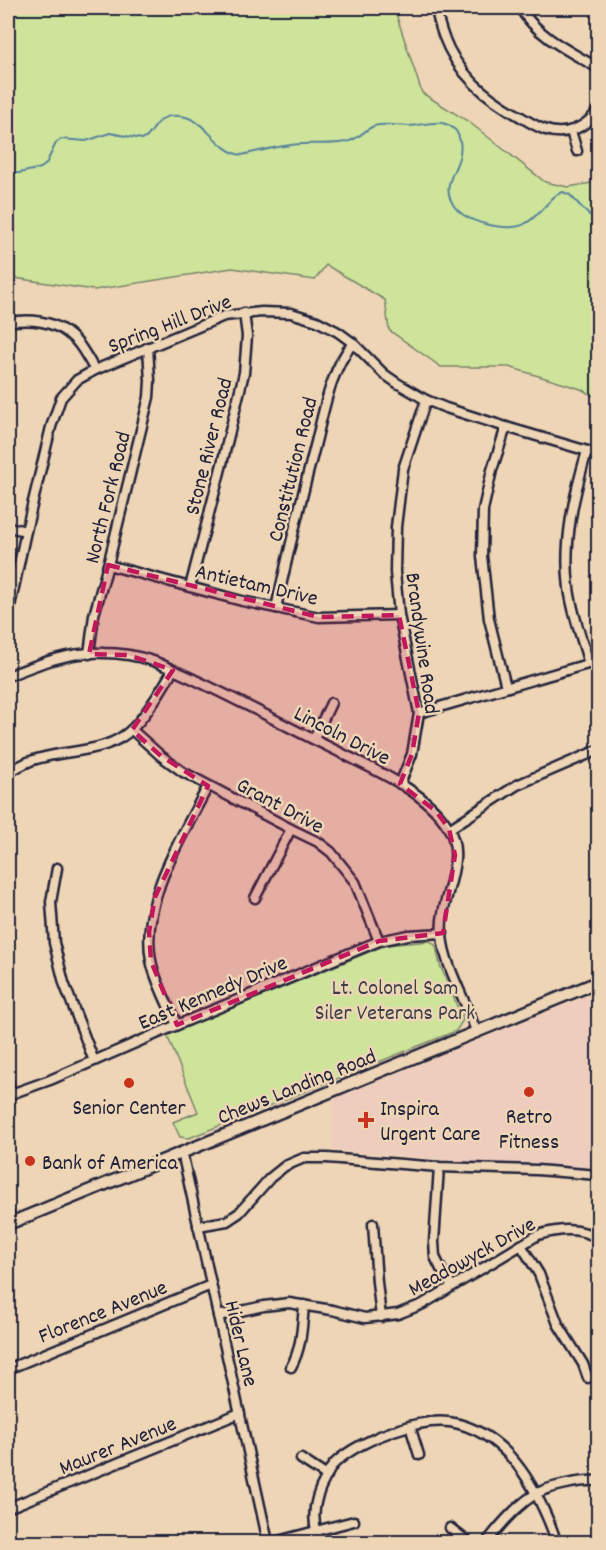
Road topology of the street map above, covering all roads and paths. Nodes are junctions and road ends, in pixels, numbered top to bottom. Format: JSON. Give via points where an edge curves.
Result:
{"nodes":[{"id":1,"x":436,"y":8,"type":"edge"},
{"id":2,"x":520,"y":8,"type":"edge"},
{"id":3,"x":598,"y":68,"type":"edge"},
{"id":4,"x":598,"y":110,"type":"edge"},
{"id":5,"x":571,"y":131,"type":"junction"},
{"id":6,"x":577,"y":151,"type":"dead end"},
{"id":7,"x":244,"y":313,"type":"junction"},
{"id":8,"x":8,"y":322,"type":"edge"},
{"id":9,"x":353,"y":343,"type":"junction"},
{"id":10,"x":148,"y":347,"type":"junction"},
{"id":11,"x":95,"y":370,"type":"junction"},
{"id":12,"x":426,"y":400,"type":"junction"},
{"id":13,"x":506,"y":427,"type":"junction"},
{"id":14,"x":586,"y":451,"type":"junction"},
{"id":15,"x":598,"y":454,"type":"edge"},
{"id":16,"x":8,"y":527,"type":"edge"},
{"id":17,"x":26,"y":531,"type":"junction"},
{"id":18,"x":108,"y":565,"type":"junction"},
{"id":19,"x":190,"y":587,"type":"junction"},
{"id":20,"x":276,"y":608,"type":"junction"},
{"id":21,"x":399,"y":615,"type":"junction"},
{"id":22,"x":8,"y":616,"type":"edge"},
{"id":23,"x":89,"y":654,"type":"junction"},
{"id":24,"x":598,"y":661,"type":"edge"},
{"id":25,"x":589,"y":664,"type":"junction"},
{"id":26,"x":173,"y":670,"type":"junction"},
{"id":27,"x":8,"y":672,"type":"edge"},
{"id":28,"x":506,"y":687,"type":"junction"},
{"id":29,"x":331,"y":703,"type":"dead end"},
{"id":30,"x":419,"y":713,"type":"junction"},
{"id":31,"x":132,"y":729,"type":"junction"},
{"id":32,"x":314,"y":740,"type":"junction"},
{"id":33,"x":598,"y":750,"type":"edge"},
{"id":34,"x":8,"y":773,"type":"edge"},
{"id":35,"x":400,"y":784,"type":"junction"},
{"id":36,"x":208,"y":786,"type":"junction"},
{"id":37,"x":291,"y":829,"type":"junction"},
{"id":38,"x":449,"y":829,"type":"junction"},
{"id":39,"x":57,"y":868,"type":"dead end"},
{"id":40,"x":255,"y":898,"type":"dead end"},
{"id":41,"x":443,"y":933,"type":"junction"},
{"id":42,"x":379,"y":941,"type":"junction"},
{"id":43,"x":598,"y":982,"type":"edge"},
{"id":44,"x":177,"y":1025,"type":"junction"},
{"id":45,"x":476,"y":1032,"type":"junction"},
{"id":46,"x":94,"y":1060,"type":"junction"},
{"id":47,"x":8,"y":1082,"type":"edge"},
{"id":48,"x":11,"y":1094,"type":"junction"},
{"id":49,"x":8,"y":1106,"type":"edge"},
{"id":50,"x":182,"y":1152,"type":"junction"},
{"id":51,"x":439,"y":1167,"type":"junction"},
{"id":52,"x":598,"y":1175,"type":"edge"},
{"id":53,"x":9,"y":1219,"type":"edge"},
{"id":54,"x":373,"y":1224,"type":"dead end"},
{"id":55,"x":198,"y":1226,"type":"junction"},
{"id":56,"x":598,"y":1238,"type":"edge"},
{"id":57,"x":521,"y":1245,"type":"junction"},
{"id":58,"x":211,"y":1285,"type":"junction"},
{"id":59,"x":452,"y":1286,"type":"junction"},
{"id":60,"x":304,"y":1305,"type":"junction"},
{"id":61,"x":218,"y":1316,"type":"junction"},
{"id":62,"x":381,"y":1317,"type":"junction"},
{"id":63,"x":291,"y":1366,"type":"dead end"},
{"id":64,"x":8,"y":1369,"type":"edge"},
{"id":65,"x":588,"y":1378,"type":"dead end"},
{"id":66,"x":240,"y":1413,"type":"junction"},
{"id":67,"x":410,"y":1426,"type":"junction"},
{"id":68,"x":419,"y":1455,"type":"dead end"},
{"id":69,"x":301,"y":1460,"type":"dead end"},
{"id":70,"x":327,"y":1476,"type":"junction"},
{"id":71,"x":598,"y":1481,"type":"edge"},
{"id":72,"x":536,"y":1493,"type":"junction"},
{"id":73,"x":8,"y":1508,"type":"edge"},
{"id":74,"x":354,"y":1521,"type":"dead end"},
{"id":75,"x":450,"y":1528,"type":"dead end"},
{"id":76,"x":315,"y":1531,"type":"junction"},
{"id":77,"x":268,"y":1542,"type":"edge"},
{"id":78,"x":274,"y":1542,"type":"edge"},
{"id":79,"x":320,"y":1542,"type":"edge"},
{"id":80,"x":468,"y":1542,"type":"edge"},
{"id":81,"x":487,"y":1542,"type":"edge"},
{"id":82,"x":556,"y":1542,"type":"edge"}],
"edges":[{"from":1,"to":5,"type":"street","via":[[451,53],[482,91],[540,128],[559,133]]},
{"from":2,"to":3,"type":"street","via":[[547,39]]},
{"from":4,"to":5,"type":"street","via":[[587,123]]},
{"from":5,"to":6,"type":"street"},
{"from":7,"to":9,"type":"street","name":"Spring Hill Drive","via":[[291,313],[316,321]]},
{"from":7,"to":10,"type":"street","name":"Spring Hill Drive","via":[[224,316]]},
{"from":7,"to":19,"type":"street","name":"Stone River Road","via":[[244,373]]},
{"from":8,"to":11,"type":"street","via":[[39,320],[68,333]]},
{"from":9,"to":12,"type":"street","name":"Spring Hill Drive","via":[[384,374]]},
{"from":9,"to":20,"type":"street","name":"Constitution Road","via":[[339,363],[330,391]]},
{"from":10,"to":11,"type":"street","name":"Spring Hill Drive"},
{"from":10,"to":18,"type":"street","name":"North Fork Road","via":[[149,397]]},
{"from":11,"to":17,"type":"street","name":"Spring Hill Drive","via":[[77,380],[61,398]]},
{"from":12,"to":13,"type":"street","name":"Spring Hill Drive"},
{"from":12,"to":21,"type":"street","name":"Brandywine Road","via":[[403,469],[396,527]]},
{"from":13,"to":14,"type":"street","name":"Spring Hill Drive"},
{"from":13,"to":28,"type":"street","via":[[483,510],[482,556],[489,619]]},
{"from":14,"to":15,"type":"street","name":"Spring Hill Drive"},
{"from":14,"to":25,"type":"street","via":[[566,560],[569,590]]},
{"from":16,"to":17,"type":"street"},
{"from":17,"to":22,"type":"street","name":"Spring Hill Drive"},
{"from":18,"to":19,"type":"street","name":"Antietam Drive"},
{"from":18,"to":23,"type":"street","name":"North Fork Road","via":[[94,615]]},
{"from":19,"to":20,"type":"street","name":"Antietam Drive"},
{"from":20,"to":21,"type":"street","name":"Antietam Drive","via":[[319,617]]},
{"from":21,"to":30,"type":"street","name":"Brandywine Road"},
{"from":23,"to":26,"type":"street","name":"Lincoln Drive","via":[[128,656]]},
{"from":23,"to":27,"type":"street","name":"Lincoln Drive"},
{"from":24,"to":25,"type":"street"},
{"from":25,"to":28,"type":"street"},
{"from":26,"to":31,"type":"street"},
{"from":26,"to":32,"type":"street","name":"Lincoln Drive"},
{"from":28,"to":30,"type":"street"},
{"from":29,"to":32,"type":"street"},
{"from":30,"to":35,"type":"street","name":"Brandywine Road","via":[[412,754]]},
{"from":31,"to":34,"type":"street","via":[[111,742],[29,761]]},
{"from":31,"to":36,"type":"street","name":"Grant Drive","via":[[160,756]]},
{"from":32,"to":35,"type":"street","name":"Lincoln Drive"},
{"from":33,"to":38,"type":"street","via":[[517,785]]},
{"from":35,"to":38,"type":"street","name":"Lincoln Drive","via":[[436,812]]},
{"from":36,"to":37,"type":"street","name":"Grant Drive"},
{"from":36,"to":44,"type":"street","via":[[155,897],[149,932],[151,961]]},
{"from":37,"to":40,"type":"street"},
{"from":37,"to":42,"type":"street","name":"Grant Drive","via":[[318,842],[343,866],[355,882]]},
{"from":38,"to":41,"type":"street","name":"Lincoln Drive","via":[[455,855]]},
{"from":39,"to":46,"type":"street","via":[[51,902],[54,943],[64,983]]},
{"from":41,"to":42,"type":"street","name":"East Kennedy Drive"},
{"from":41,"to":45,"type":"street","name":"Lincoln Drive","via":[[449,965]]},
{"from":42,"to":44,"type":"street","name":"East Kennedy Drive"},
{"from":43,"to":45,"type":"main road","name":"Chews Landing Road"},
{"from":44,"to":46,"type":"street","name":"East Kennedy Drive"},
{"from":45,"to":50,"type":"main road","name":"Chews Landing Road"},
{"from":46,"to":48,"type":"street","name":"East Kennedy Drive"},
{"from":47,"to":48,"type":"street"},
{"from":48,"to":49,"type":"street"},
{"from":50,"to":53,"type":"main road","name":"Chews Landing Road"},
{"from":50,"to":55,"type":"street","name":"Hider Lane"},
{"from":51,"to":52,"type":"street"},
{"from":51,"to":55,"type":"street","via":[[304,1158],[270,1178],[227,1221]]},
{"from":51,"to":59,"type":"street","via":[[435,1257]]},
{"from":54,"to":62,"type":"street"},
{"from":55,"to":58,"type":"street","name":"Hider Lane"},
{"from":56,"to":57,"type":"street","name":"Meadowyck Drive","via":[[590,1233],[557,1230]]},
{"from":57,"to":59,"type":"street","name":"Meadowyck Drive"},
{"from":57,"to":65,"type":"street","via":[[539,1274],[558,1324],[584,1364]]},
{"from":58,"to":61,"type":"street","name":"Hider Lane"},
{"from":58,"to":64,"type":"street","name":"Florence Avenue"},
{"from":59,"to":62,"type":"street","name":"Meadowyck Drive","via":[[423,1304]]},
{"from":60,"to":61,"type":"street","name":"Meadowyck Drive","via":[[264,1306]]},
{"from":60,"to":62,"type":"street","name":"Meadowyck Drive","via":[[365,1318]]},
{"from":60,"to":63,"type":"street","via":[[300,1345]]},
{"from":61,"to":66,"type":"street","name":"Hider Lane"},
{"from":66,"to":73,"type":"street","name":"Maurer Avenue"},
{"from":66,"to":77,"type":"street","name":"Hider Lane"},
{"from":67,"to":68,"type":"street"},
{"from":67,"to":70,"type":"street","via":[[355,1447],[334,1464]]},
{"from":67,"to":72,"type":"street","via":[[433,1421],[457,1423],[484,1434],[507,1452]]},
{"from":69,"to":70,"type":"street"},
{"from":70,"to":76,"type":"street","via":[[315,1504]]},
{"from":71,"to":72,"type":"street","via":[[564,1484]]},
{"from":72,"to":81,"type":"street"},
{"from":72,"to":82,"type":"street"},
{"from":74,"to":76,"type":"street"},
{"from":75,"to":80,"type":"street"},
{"from":76,"to":78,"type":"street"},
{"from":76,"to":79,"type":"street"}]}
